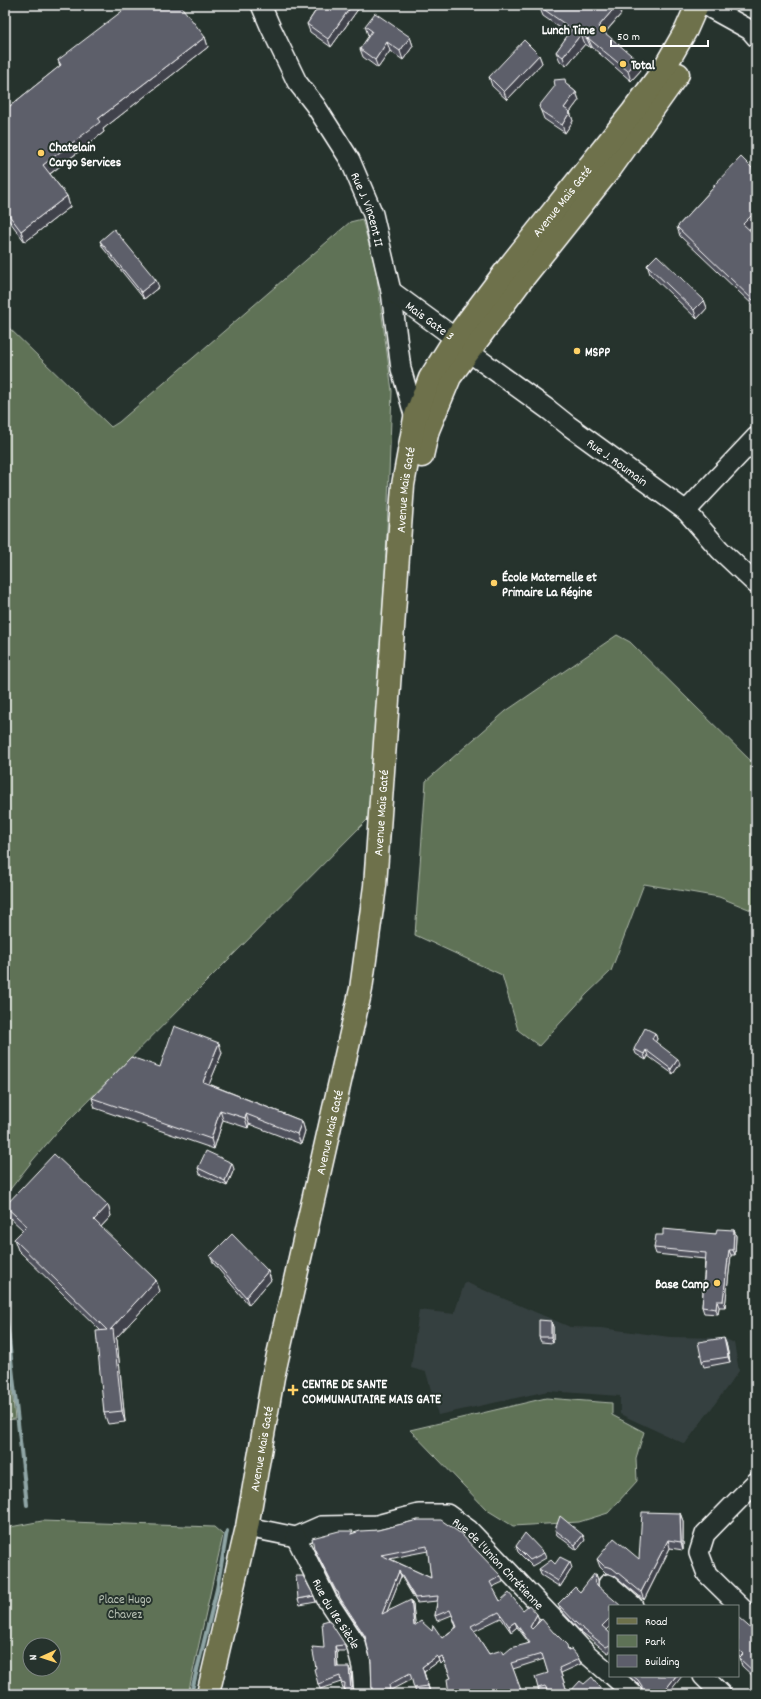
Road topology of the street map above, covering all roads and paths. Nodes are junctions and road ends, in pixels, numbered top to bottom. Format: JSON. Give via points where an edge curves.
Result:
{"nodes":[{"id":1,"x":261,"y":5,"type":"edge"},
{"id":2,"x":707,"y":6,"type":"edge"},
{"id":3,"x":754,"y":32,"type":"edge"},
{"id":4,"x":391,"y":291,"type":"junction"},
{"id":5,"x":462,"y":345,"type":"junction"},
{"id":6,"x":422,"y":424,"type":"junction"},
{"id":7,"x":756,"y":437,"type":"edge"},
{"id":8,"x":686,"y":511,"type":"junction"},
{"id":9,"x":756,"y":584,"type":"edge"},
{"id":10,"x":756,"y":1482,"type":"edge"},
{"id":11,"x":253,"y":1529,"type":"junction"},
{"id":12,"x":296,"y":1537,"type":"junction"},
{"id":13,"x":608,"y":1584,"type":"dead end"},
{"id":14,"x":632,"y":1605,"type":"edge"},
{"id":15,"x":739,"y":1605,"type":"edge"},
{"id":16,"x":739,"y":1605,"type":"edge"},
{"id":17,"x":756,"y":1622,"type":"edge"},
{"id":18,"x":609,"y":1673,"type":"edge"},
{"id":19,"x":614,"y":1677,"type":"edge"},
{"id":20,"x":704,"y":1677,"type":"edge"},
{"id":21,"x":208,"y":1694,"type":"edge"},
{"id":22,"x":222,"y":1694,"type":"edge"},
{"id":23,"x":364,"y":1694,"type":"edge"},
{"id":24,"x":633,"y":1694,"type":"edge"},
{"id":25,"x":721,"y":1694,"type":"edge"}],
"edges":[{"from":1,"to":4,"type":"street","name":"Rue J. Vincent II","via":[[297,82],[350,160],[373,214]]},
{"from":2,"to":3,"type":"street"},
{"from":2,"to":5,"type":"main road","name":"Avenue Maïs Gaté","via":[[686,30],[663,70],[633,111],[507,269]]},
{"from":4,"to":5,"type":"street","name":"Mais Gate 3"},
{"from":4,"to":6,"type":"street","name":"Rue J. Vincent II","via":[[401,369]]},
{"from":5,"to":6,"type":"main road","name":"Avenue Maïs Gaté","via":[[430,378]]},
{"from":5,"to":8,"type":"street","name":"Rue J. Roumain"},
{"from":6,"to":11,"type":"main road","name":"Avenue Maïs Gaté","via":[[403,485],[375,886],[361,989],[273,1377]]},
{"from":7,"to":8,"type":"street"},
{"from":8,"to":9,"type":"street","name":"Rue J. Roumain","via":[[720,550]]},
{"from":10,"to":15,"type":"street","via":[[705,1534],[699,1553],[707,1574]]},
{"from":11,"to":12,"type":"street"},
{"from":11,"to":21,"type":"main road","name":"Avenue Maïs Gaté"},
{"from":11,"to":22,"type":"main road","name":"Avenue Maïs Gaté"},
{"from":12,"to":18,"type":"street","name":"Rue de l'Union Chrétienne","via":[[321,1526],[377,1525],[418,1514],[447,1514],[469,1530],[588,1655]]},
{"from":12,"to":23,"type":"street","name":"Rue du 18e Siècle","via":[[327,1600],[356,1644],[362,1667]]},
{"from":13,"to":14,"type":"street"},
{"from":16,"to":17,"type":"street"},
{"from":19,"to":24,"type":"street"},
{"from":20,"to":25,"type":"street"}]}
